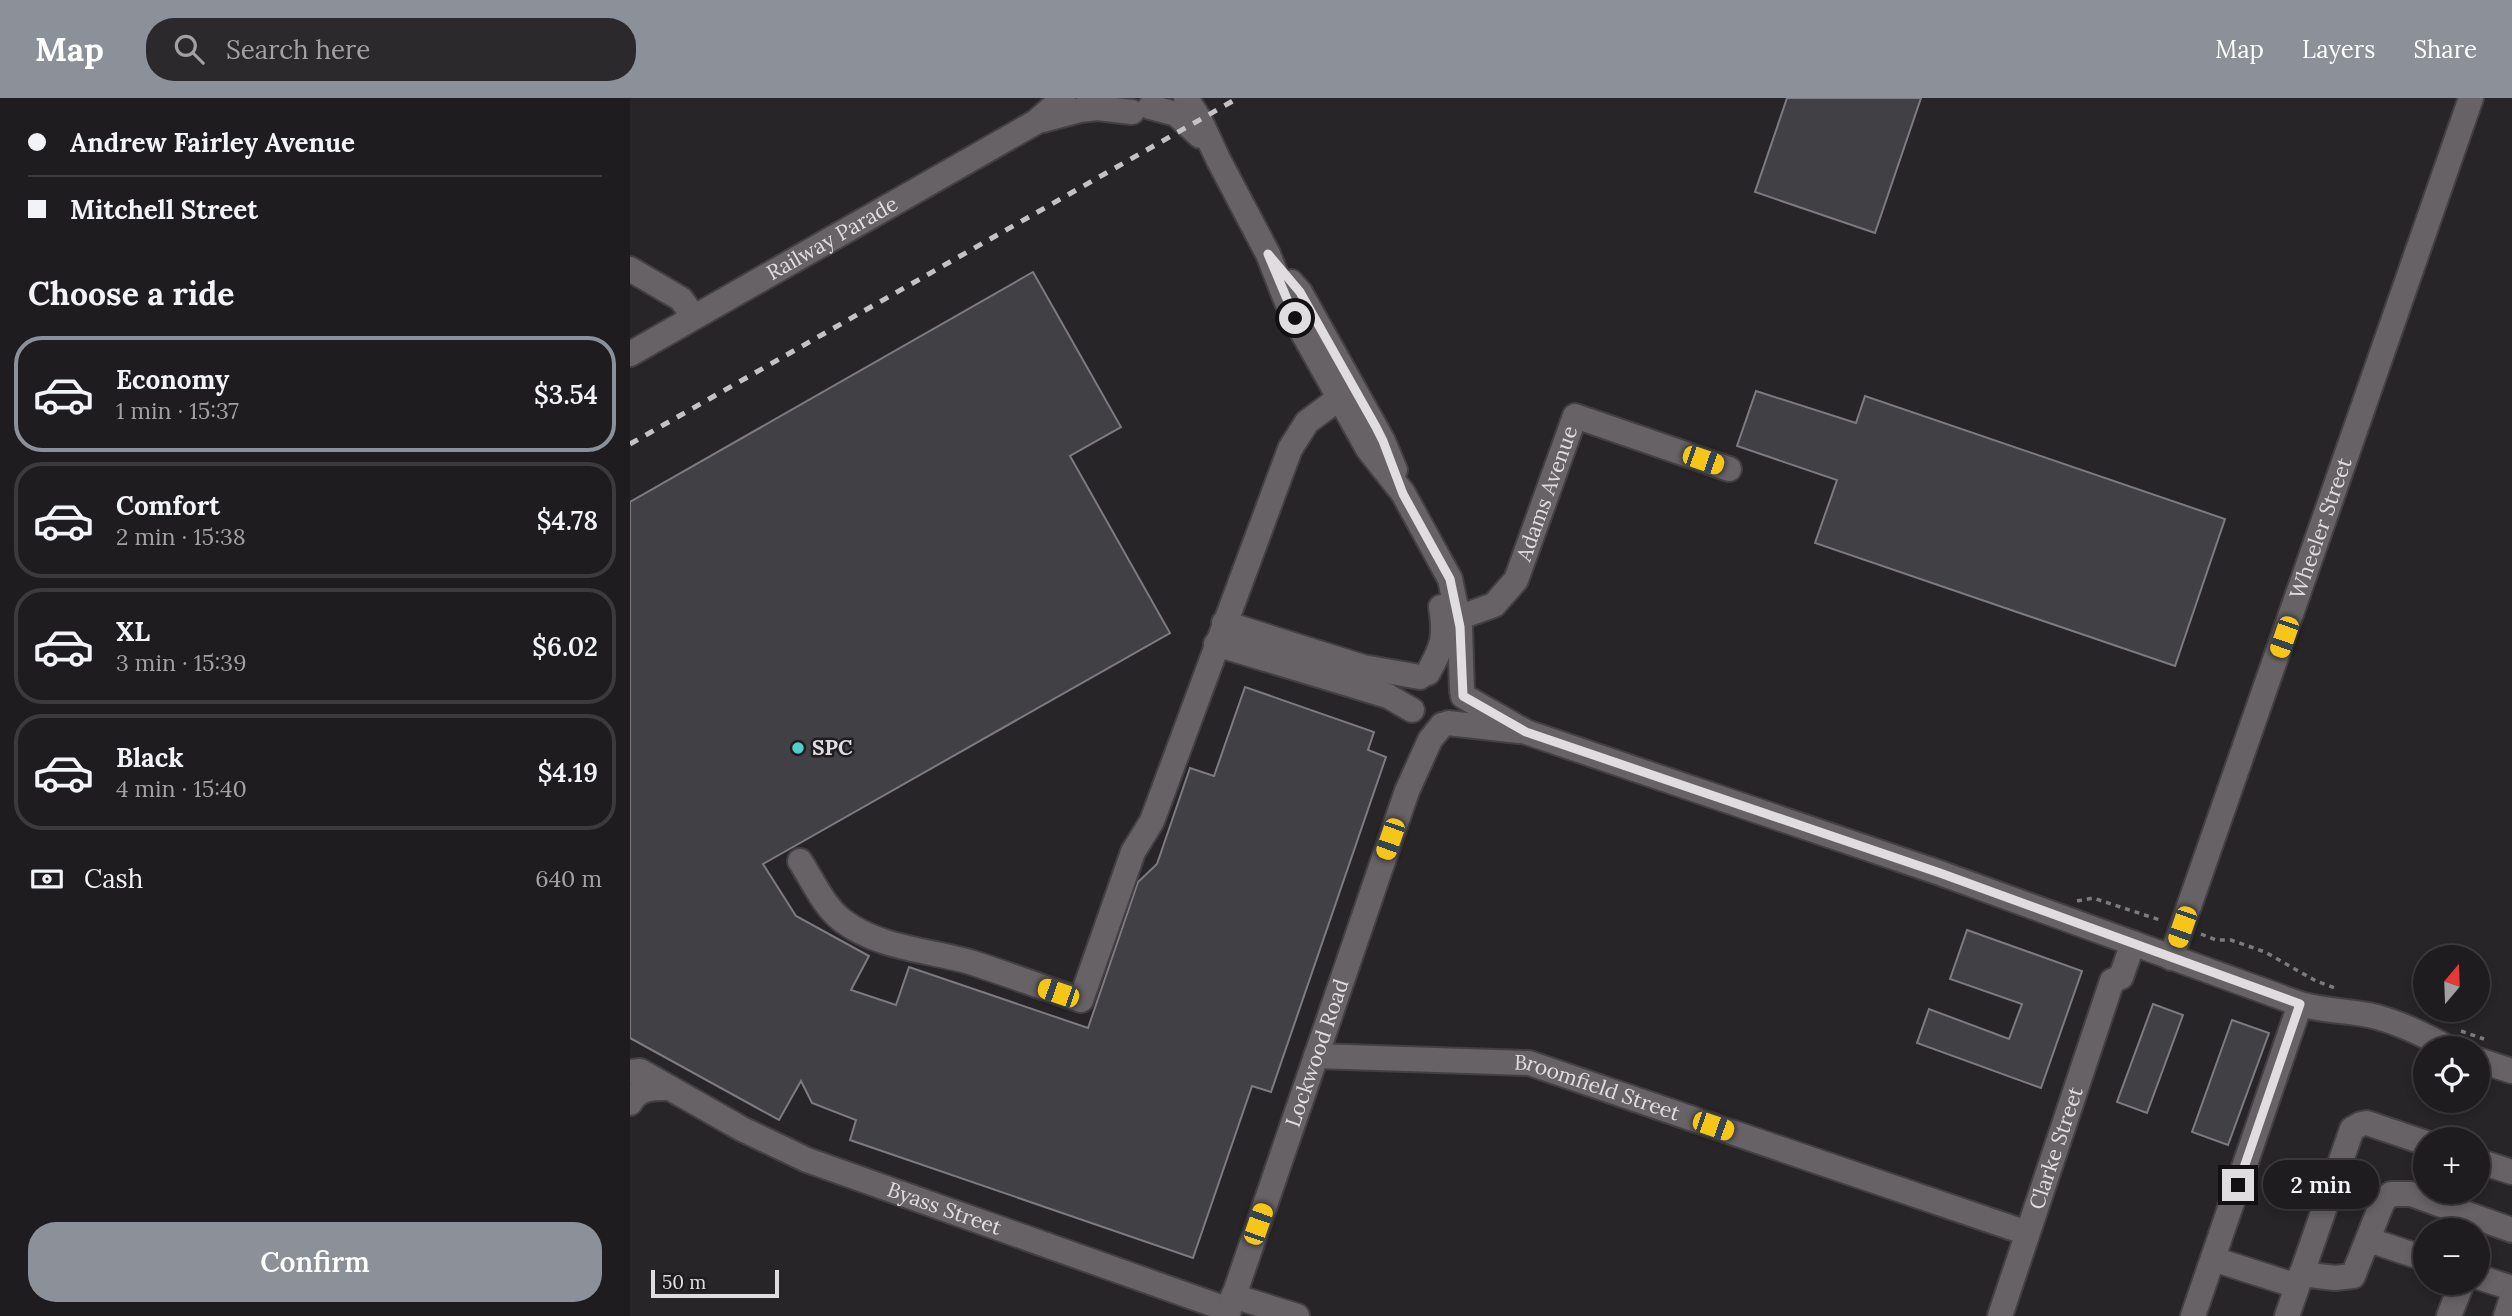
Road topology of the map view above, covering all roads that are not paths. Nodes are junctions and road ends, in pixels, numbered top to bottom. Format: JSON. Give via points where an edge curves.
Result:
{"nodes":[{"id":1,"x":1063,"y":98,"type":"edge"},
{"id":2,"x":1108,"y":98,"type":"edge"},
{"id":3,"x":1186,"y":98,"type":"edge"},
{"id":4,"x":2471,"y":98,"type":"edge"},
{"id":5,"x":1147,"y":105,"type":"edge"},
{"id":6,"x":1035,"y":122,"type":"junction"},
{"id":7,"x":1218,"y":159,"type":"junction"},
{"id":8,"x":630,"y":269,"type":"edge"},
{"id":9,"x":694,"y":317,"type":"junction"},
{"id":10,"x":630,"y":354,"type":"edge"},
{"id":11,"x":1346,"y":393,"type":"junction"},
{"id":12,"x":1729,"y":469,"type":"dead end"},
{"id":13,"x":1434,"y":550,"type":"junction"},
{"id":14,"x":1458,"y":614,"type":"junction"},
{"id":15,"x":1220,"y":634,"type":"junction"},
{"id":16,"x":1424,"y":675,"type":"junction"},
{"id":17,"x":1462,"y":694,"type":"junction"},
{"id":18,"x":1413,"y":712,"type":"junction"},
{"id":19,"x":1445,"y":724,"type":"junction"},
{"id":20,"x":1526,"y":732,"type":"junction"},
{"id":21,"x":1406,"y":791,"type":"junction"},
{"id":22,"x":800,"y":861,"type":"dead end"},
{"id":23,"x":2125,"y":941,"type":"junction"},
{"id":24,"x":2171,"y":958,"type":"junction"},
{"id":25,"x":2310,"y":1007,"type":"junction"},
{"id":26,"x":2428,"y":1036,"type":"edge"},
{"id":27,"x":2413,"y":1047,"type":"edge"},
{"id":28,"x":1316,"y":1056,"type":"junction"},
{"id":29,"x":2490,"y":1064,"type":"edge"},
{"id":30,"x":630,"y":1072,"type":"edge"},
{"id":31,"x":2512,"y":1072,"type":"edge"},
{"id":32,"x":670,"y":1088,"type":"junction"},
{"id":33,"x":630,"y":1103,"type":"edge"},
{"id":34,"x":2413,"y":1139,"type":"edge"},
{"id":35,"x":2490,"y":1165,"type":"edge"},
{"id":36,"x":2512,"y":1172,"type":"edge"},
{"id":37,"x":2512,"y":1230,"type":"edge"},
{"id":38,"x":2027,"y":1233,"type":"junction"},
{"id":39,"x":2369,"y":1240,"type":"junction"},
{"id":40,"x":2413,"y":1255,"type":"edge"},
{"id":41,"x":2213,"y":1259,"type":"junction"},
{"id":42,"x":2299,"y":1280,"type":"junction"},
{"id":43,"x":2490,"y":1281,"type":"edge"},
{"id":44,"x":2512,"y":1288,"type":"edge"},
{"id":45,"x":2457,"y":1295,"type":"edge"},
{"id":46,"x":2512,"y":1298,"type":"edge"},
{"id":47,"x":1229,"y":1307,"type":"edge"},
{"id":48,"x":1297,"y":1316,"type":"edge"},
{"id":49,"x":2000,"y":1316,"type":"edge"},
{"id":50,"x":2193,"y":1316,"type":"edge"},
{"id":51,"x":2287,"y":1316,"type":"edge"},
{"id":52,"x":2449,"y":1316,"type":"edge"},
{"id":53,"x":2506,"y":1316,"type":"edge"}],
"edges":[{"from":1,"to":6,"type":"street","name":"Railway Parade"},
{"from":2,"to":5,"type":"street","via":[[1115,106]]},
{"from":3,"to":7,"type":"street"},
{"from":4,"to":24,"type":"street","name":"Wheeler Street"},
{"from":5,"to":6,"type":"street","name":"Railway Parade","via":[[1080,110]]},
{"from":5,"to":7,"type":"street","via":[[1177,114]]},
{"from":6,"to":9,"type":"street","name":"Railway Parade"},
{"from":7,"to":11,"type":"street","via":[[1268,254],[1300,292],[1314,334]]},
{"from":8,"to":9,"type":"street","via":[[681,299]]},
{"from":9,"to":10,"type":"street","name":"Railway Parade"},
{"from":11,"to":13,"type":"street","via":[[1383,441],[1403,494]]},
{"from":11,"to":15,"type":"street","via":[[1307,422],[1290,449]]},
{"from":12,"to":14,"type":"street","name":"Adams Avenue","via":[[1575,416],[1516,580],[1494,605]]},
{"from":13,"to":14,"type":"street","via":[[1450,579]]},
{"from":13,"to":16,"type":"street","via":[[1445,632]]},
{"from":14,"to":17,"type":"street"},
{"from":15,"to":16,"type":"street","via":[[1363,667]]},
{"from":15,"to":18,"type":"street","via":[[1388,696]]},
{"from":15,"to":22,"type":"street","via":[[1152,821],[1133,852],[1081,1000],[859,932],[825,901]]},
{"from":16,"to":17,"type":"street","via":[[1437,672],[1453,677]]},
{"from":16,"to":18,"type":"street","via":[[1410,692]]},
{"from":17,"to":19,"type":"street","via":[[1458,714]]},
{"from":17,"to":20,"type":"street"},
{"from":18,"to":19,"type":"street","via":[[1430,724]]},
{"from":18,"to":21,"type":"street","name":"Lockwood Road"},
{"from":19,"to":20,"type":"street"},
{"from":19,"to":21,"type":"street","name":"Lockwood Road","via":[[1430,740]]},
{"from":20,"to":23,"type":"street"},
{"from":21,"to":28,"type":"street","name":"Lockwood Road"},
{"from":23,"to":24,"type":"street"},
{"from":23,"to":38,"type":"street","name":"Clarke Street","via":[[2107,972],[2112,981]]},
{"from":24,"to":25,"type":"street"},
{"from":25,"to":26,"type":"street","via":[[2375,1016]]},
{"from":25,"to":27,"type":"street"},
{"from":25,"to":41,"type":"street"},
{"from":28,"to":38,"type":"street","name":"Broomfield Street","via":[[1529,1063]]},
{"from":28,"to":47,"type":"street","name":"Lockwood Road"},
{"from":29,"to":31,"type":"street"},
{"from":30,"to":32,"type":"street","name":"Byass Street","via":[[640,1072]]},
{"from":32,"to":33,"type":"street","via":[[650,1088]]},
{"from":32,"to":47,"type":"street","name":"Byass Street","via":[[807,1160]]},
{"from":34,"to":42,"type":"street","via":[[2367,1123],[2351,1129]]},
{"from":35,"to":36,"type":"street"},
{"from":37,"to":39,"type":"street","via":[[2402,1192],[2384,1201]]},
{"from":38,"to":49,"type":"street","name":"Clarke Street"},
{"from":39,"to":40,"type":"street"},
{"from":39,"to":42,"type":"street","via":[[2353,1276]]},
{"from":41,"to":42,"type":"street"},
{"from":41,"to":50,"type":"street"},
{"from":42,"to":51,"type":"street"},
{"from":43,"to":44,"type":"street"},
{"from":45,"to":52,"type":"street"},
{"from":46,"to":53,"type":"street"},
{"from":47,"to":48,"type":"street","name":"Byass Street"}]}
